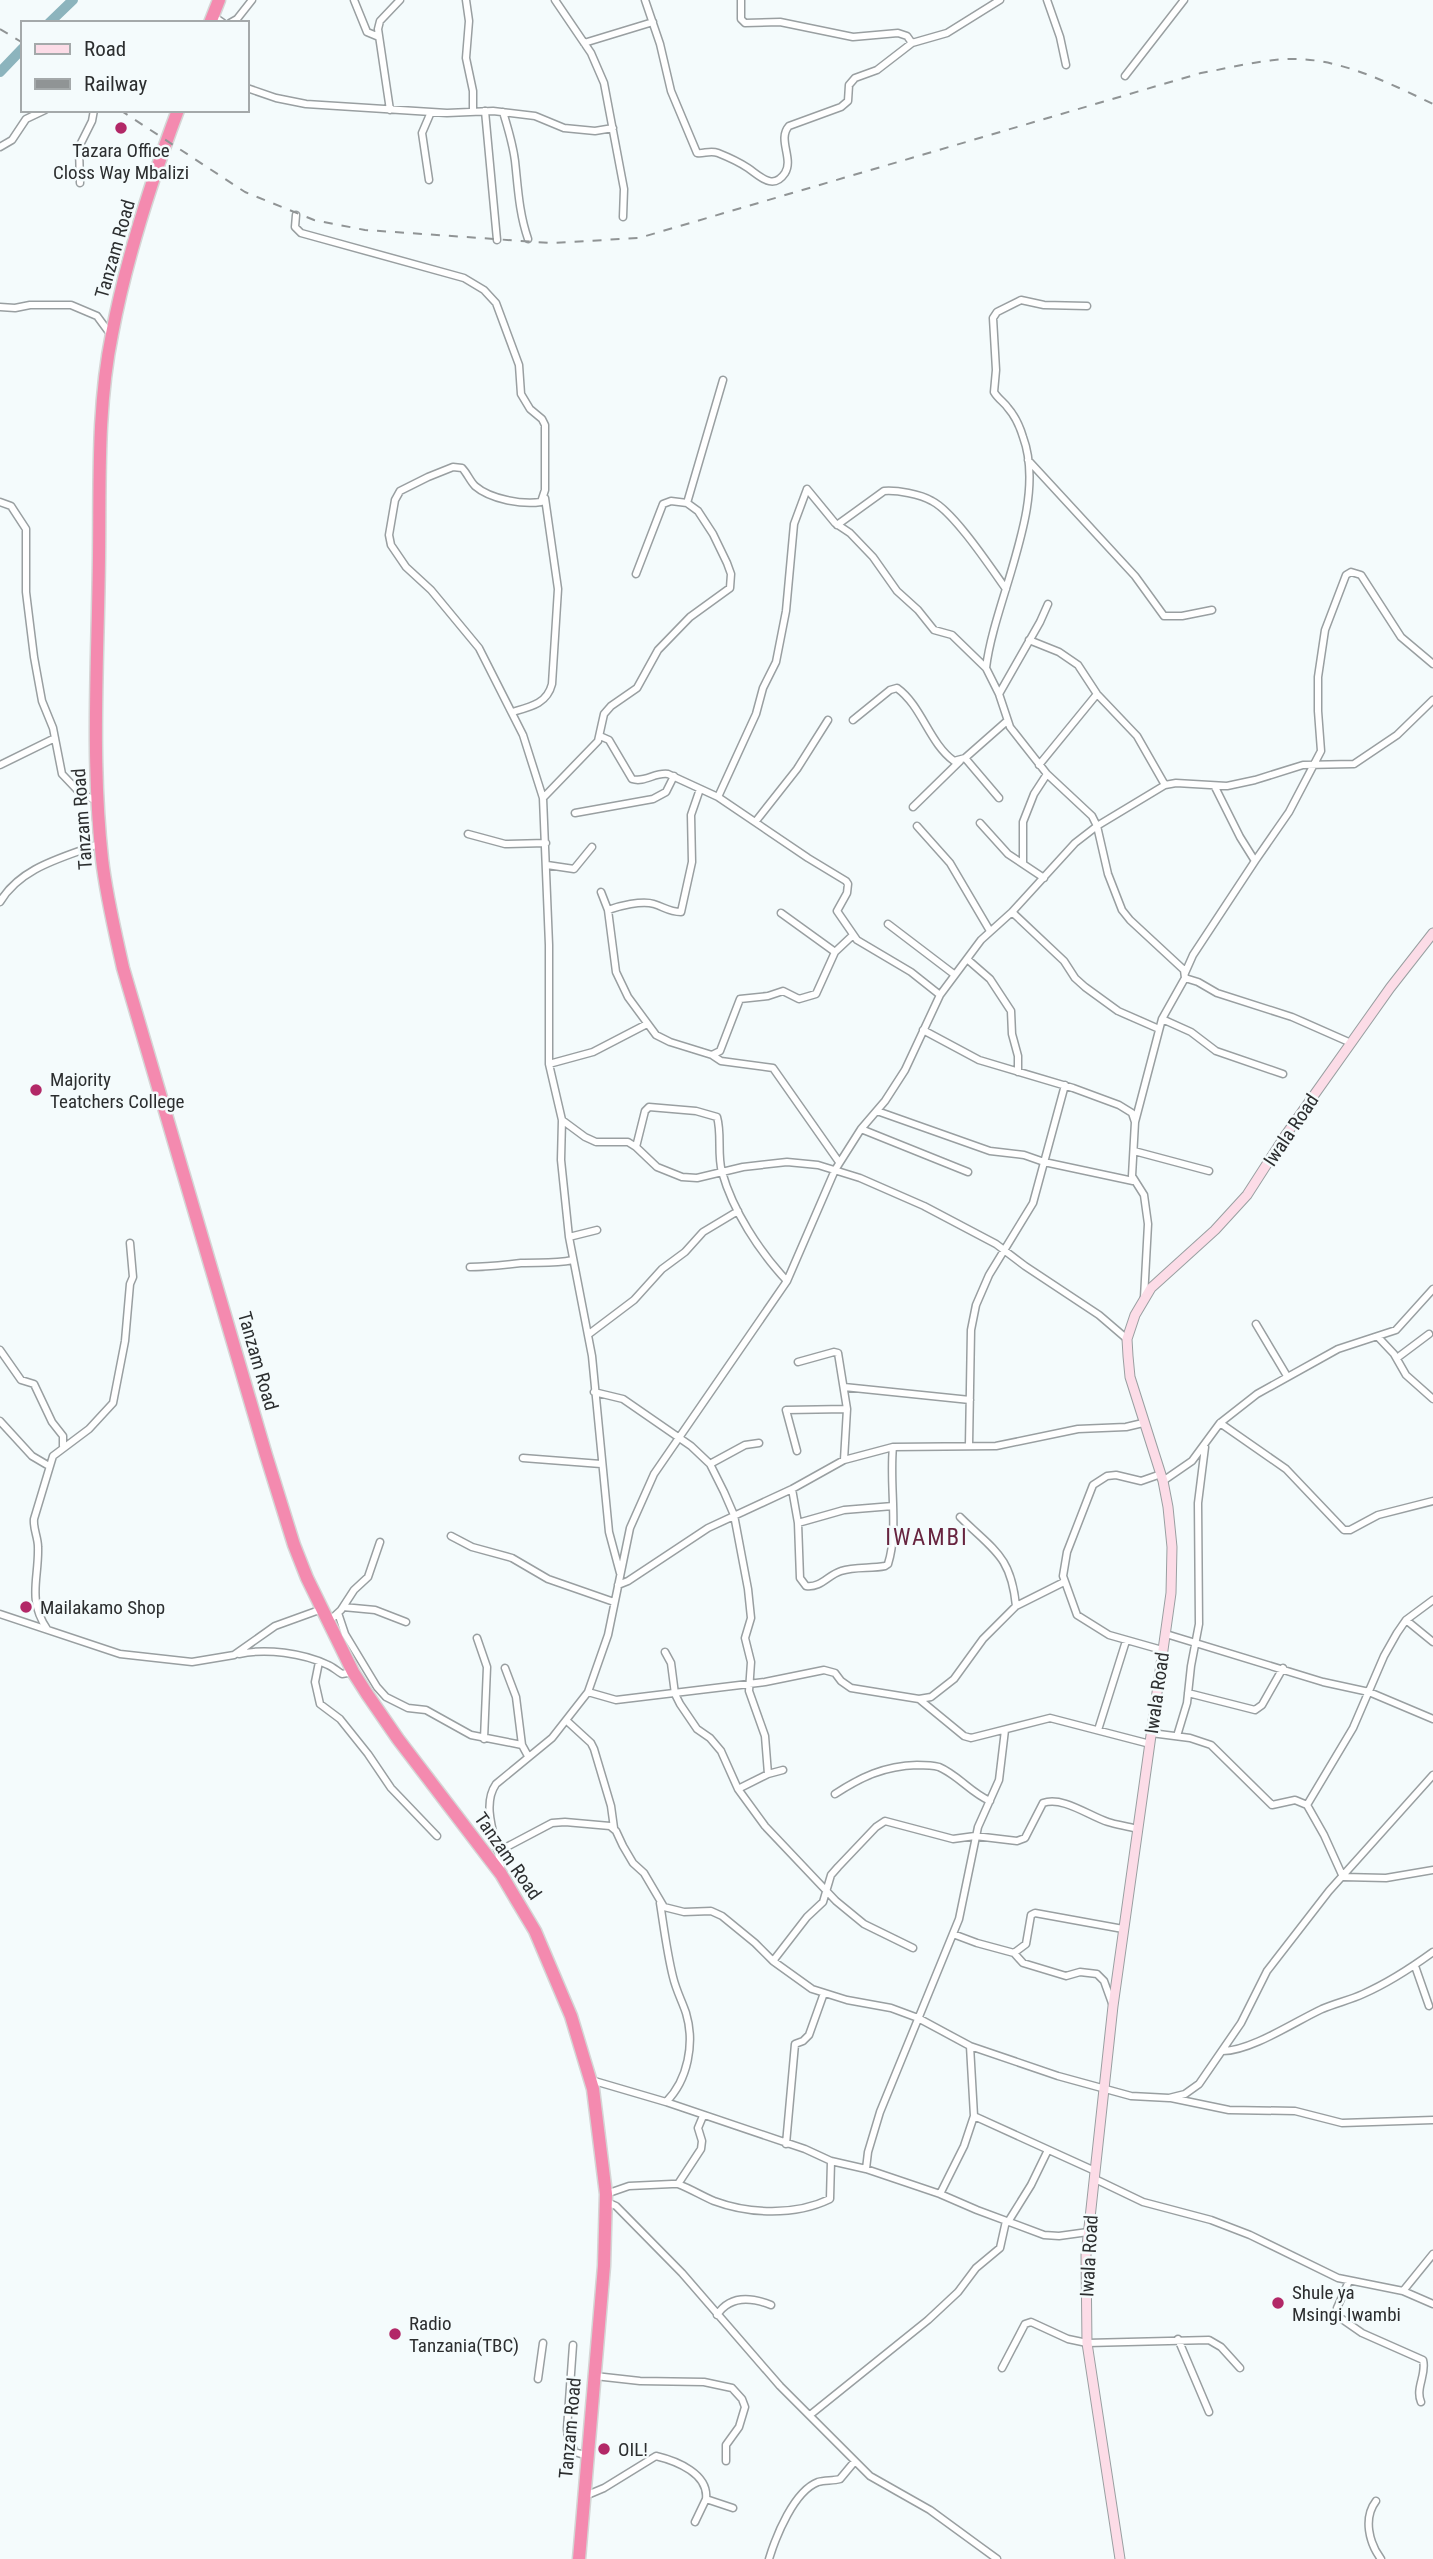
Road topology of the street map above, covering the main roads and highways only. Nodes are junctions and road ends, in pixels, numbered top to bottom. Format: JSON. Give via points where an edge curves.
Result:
{"nodes":[{"id":1,"x":219,"y":0,"type":"edge"},
{"id":2,"x":217,"y":20,"type":"edge"},
{"id":3,"x":177,"y":112,"type":"edge"},
{"id":4,"x":579,"y":2559,"type":"edge"}],
"edges":[{"from":1,"to":2,"type":"highway"},
{"from":3,"to":4,"type":"highway","name":"Tanzam Road","via":[[111,335],[101,442],[99,802],[106,886],[123,968],[294,1545],[353,1672],[501,1874],[535,1931],[571,2016],[591,2080],[606,2198]]}]}
